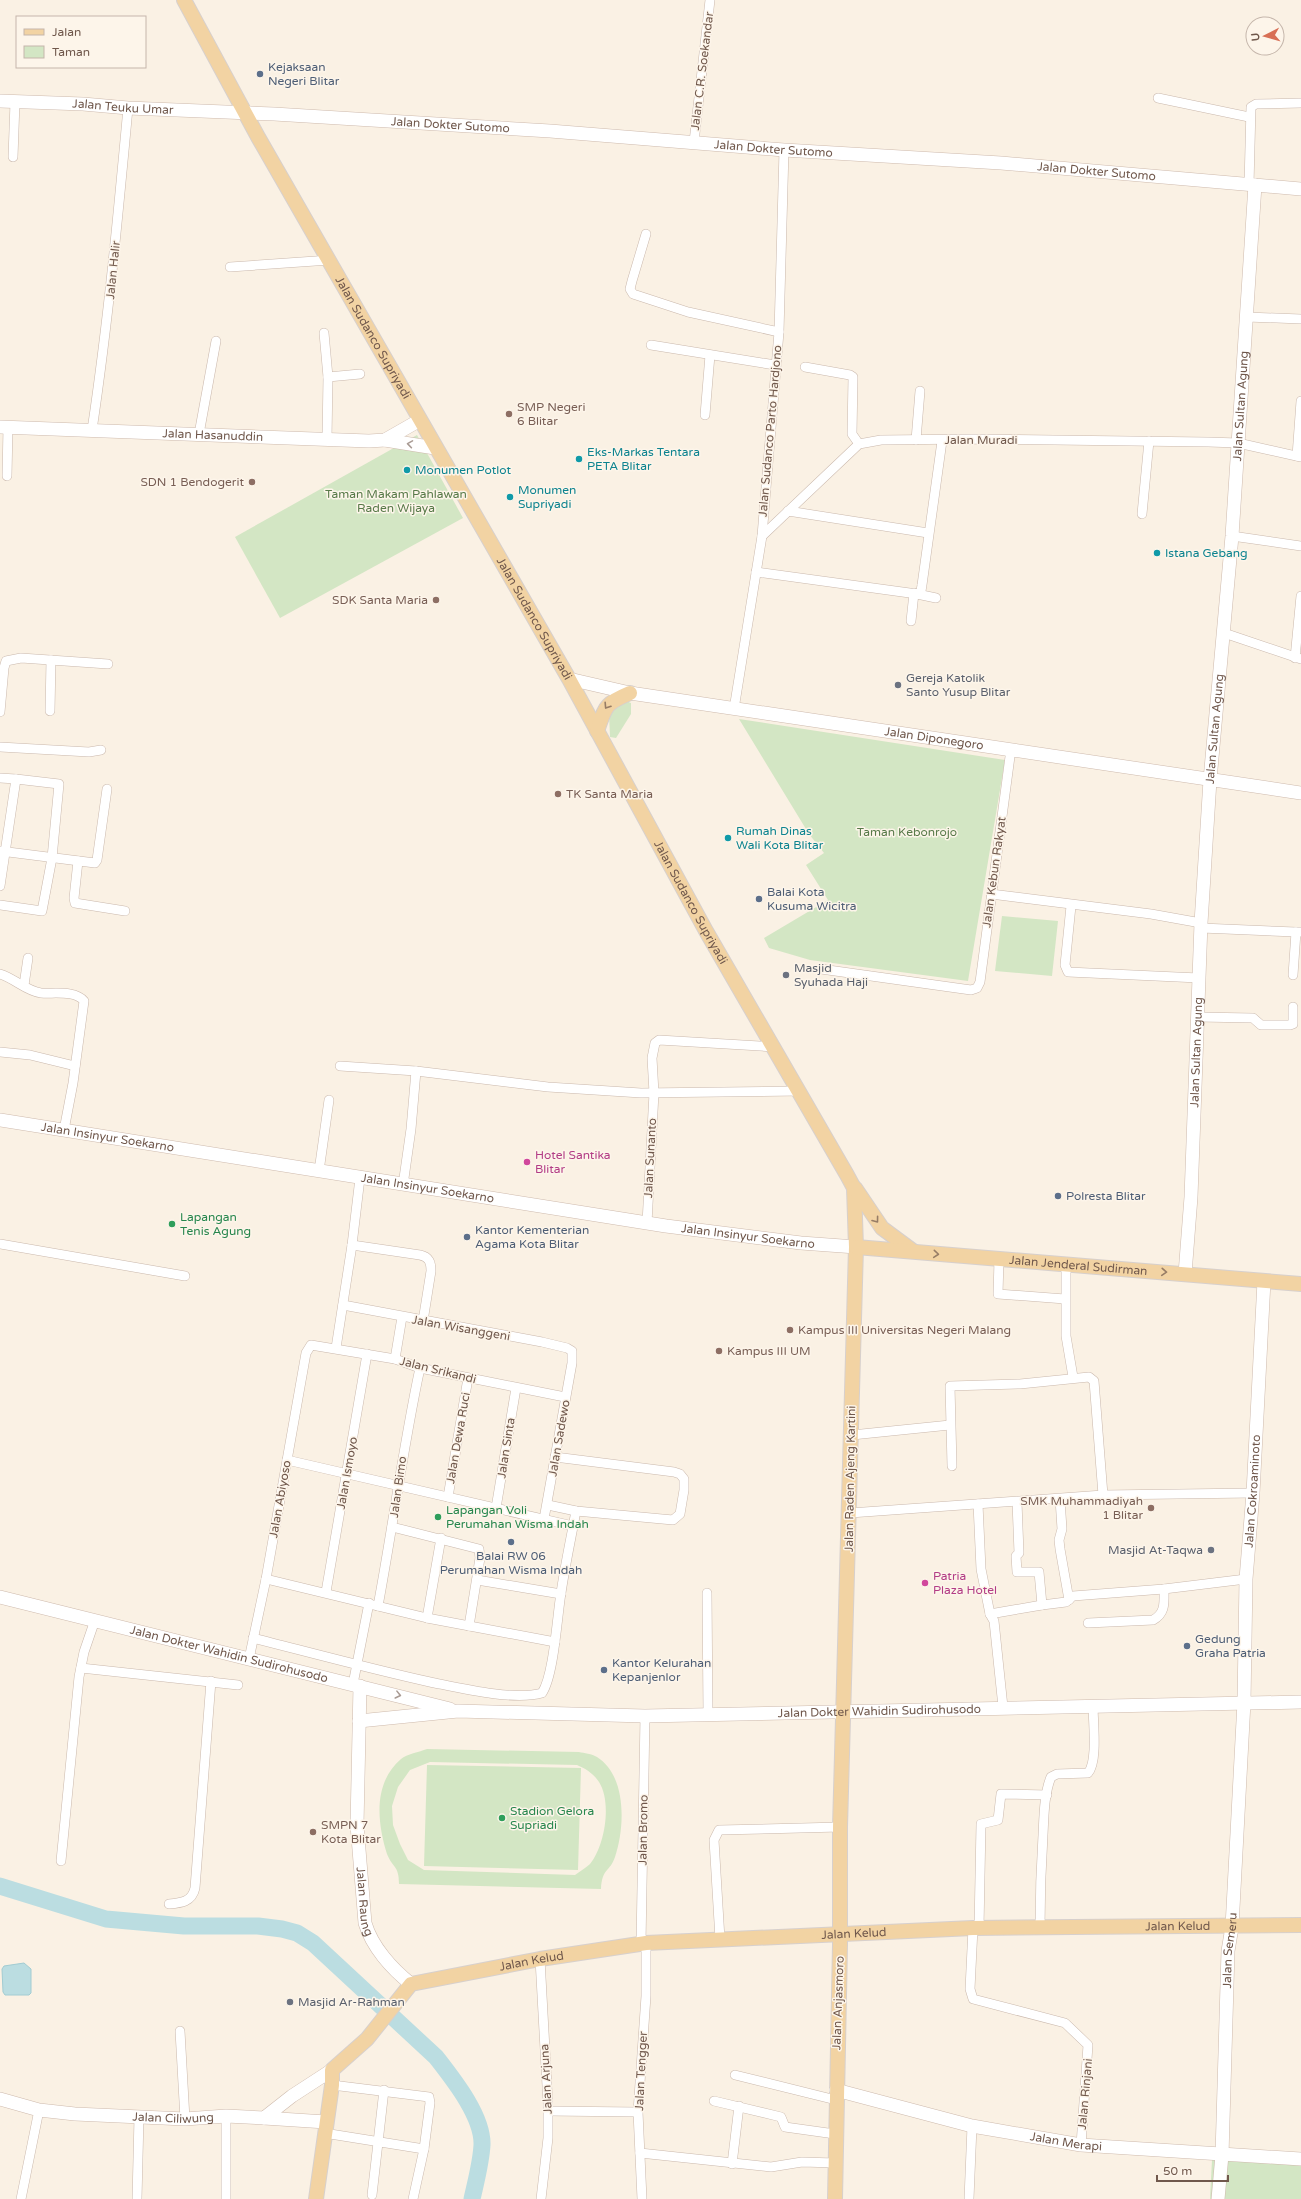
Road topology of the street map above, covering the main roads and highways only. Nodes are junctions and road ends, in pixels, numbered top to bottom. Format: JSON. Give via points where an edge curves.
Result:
{"nodes":[{"id":1,"x":184,"y":0,"type":"edge"},
{"id":2,"x":0,"y":101,"type":"edge"},
{"id":3,"x":246,"y":113,"type":"junction"},
{"id":4,"x":1252,"y":185,"type":"junction"},
{"id":5,"x":1301,"y":189,"type":"edge"},
{"id":6,"x":420,"y":420,"type":"junction"},
{"id":7,"x":4,"y":427,"type":"edge"},
{"id":8,"x":385,"y":440,"type":"junction"},
{"id":9,"x":435,"y":448,"type":"junction"},
{"id":10,"x":569,"y":679,"type":"junction"},
{"id":11,"x":630,"y":693,"type":"junction"},
{"id":12,"x":596,"y":731,"type":"junction"},
{"id":13,"x":1210,"y":780,"type":"junction"},
{"id":14,"x":1301,"y":793,"type":"edge"},
{"id":15,"x":0,"y":1120,"type":"edge"},
{"id":16,"x":854,"y":1188,"type":"junction"},
{"id":17,"x":856,"y":1247,"type":"junction"},
{"id":18,"x":916,"y":1253,"type":"junction"},
{"id":19,"x":1185,"y":1274,"type":"junction"},
{"id":20,"x":1264,"y":1281,"type":"junction"},
{"id":21,"x":1301,"y":1284,"type":"edge"},
{"id":22,"x":0,"y":1597,"type":"edge"},
{"id":23,"x":356,"y":1684,"type":"junction"},
{"id":24,"x":1244,"y":1702,"type":"junction"},
{"id":25,"x":1301,"y":1702,"type":"edge"},
{"id":26,"x":458,"y":1711,"type":"junction"},
{"id":27,"x":844,"y":1711,"type":"junction"},
{"id":28,"x":359,"y":1721,"type":"junction"},
{"id":29,"x":1301,"y":1925,"type":"edge"},
{"id":30,"x":1232,"y":1927,"type":"junction"},
{"id":31,"x":840,"y":1933,"type":"junction"},
{"id":32,"x":408,"y":1989,"type":"junction"},
{"id":33,"x":332,"y":2070,"type":"junction"},
{"id":34,"x":836,"y":2095,"type":"junction"},
{"id":35,"x":0,"y":2099,"type":"edge"},
{"id":36,"x":264,"y":2118,"type":"junction"},
{"id":37,"x":325,"y":2127,"type":"junction"},
{"id":38,"x":1222,"y":2155,"type":"junction"},
{"id":39,"x":1301,"y":2159,"type":"edge"},
{"id":40,"x":316,"y":2199,"type":"edge"},
{"id":41,"x":834,"y":2199,"type":"edge"},
{"id":42,"x":1218,"y":2199,"type":"edge"}],
"edges":[{"from":1,"to":3,"type":"main road","name":"Jalan Sudanco Supriyadi"},
{"from":2,"to":3,"type":"main road","name":"Jalan Teuku Umar"},
{"from":3,"to":4,"type":"main road","name":"Jalan Dokter Sutomo","via":[[550,131],[784,150],[1001,163]]},
{"from":3,"to":6,"type":"main road","name":"Jalan Sudanco Supriyadi"},
{"from":4,"to":5,"type":"main road","name":"Jalan Dokter Sutomo"},
{"from":4,"to":13,"type":"main road","name":"Jalan Sultan Agung","via":[[1247,317],[1232,536]]},
{"from":6,"to":8,"type":"main road","name":"Jalan Hasanuddin"},
{"from":6,"to":9,"type":"main road","name":"Jalan Sudanco Supriyadi"},
{"from":7,"to":8,"type":"main road","name":"Jalan Hasanuddin"},
{"from":9,"to":8,"type":"main road","one_way":true},
{"from":9,"to":10,"type":"main road","name":"Jalan Sudanco Supriyadi"},
{"from":10,"to":11,"type":"main road","name":"Jalan Diponegoro"},
{"from":10,"to":12,"type":"main road","name":"Jalan Sudanco Supriyadi"},
{"from":11,"to":12,"type":"main road","one_way":true,"via":[[611,701],[605,708]]},
{"from":11,"to":13,"type":"main road","name":"Jalan Diponegoro"},
{"from":12,"to":16,"type":"main road","name":"Jalan Sudanco Supriyadi"},
{"from":13,"to":14,"type":"main road","name":"Jalan Diponegoro"},
{"from":13,"to":19,"type":"main road","name":"Jalan Sultan Agung","via":[[1201,926],[1191,1197]]},
{"from":15,"to":17,"type":"main road","name":"Jalan Insinyur Soekarno","via":[[647,1223],[801,1243]]},
{"from":16,"to":17,"type":"main road","name":"Jalan Sudanco Supriyadi"},
{"from":16,"to":18,"type":"main road","one_way":true,"via":[[882,1228]]},
{"from":17,"to":18,"type":"main road","name":"Jalan Jenderal Sudirman"},
{"from":17,"to":27,"type":"main road","name":"Jalan Raden Ajeng Kartini"},
{"from":18,"to":19,"type":"main road","name":"Jalan Jenderal Sudirman","one_way":true},
{"from":19,"to":20,"type":"main road","name":"Jalan Jenderal Sudirman"},
{"from":20,"to":21,"type":"main road","name":"Jalan Jenderal Sudirman"},
{"from":20,"to":24,"type":"main road","name":"Jalan Cokroaminoto","via":[[1246,1579]]},
{"from":22,"to":23,"type":"main road","name":"Jalan Dokter Wahidin Sudirohusodo","via":[[250,1656]]},
{"from":23,"to":26,"type":"main road","name":"Jalan Dokter Wahidin Sudirohusodo","one_way":true},
{"from":23,"to":28,"type":"main road","name":"Jalan Raung"},
{"from":24,"to":25,"type":"main road","name":"Jalan Dokter Wahidin Sudirohusodo"},
{"from":24,"to":27,"type":"main road","name":"Jalan Dokter Wahidin Sudirohusodo"},
{"from":24,"to":30,"type":"main road","name":"Jalan Semeru"},
{"from":26,"to":27,"type":"main road","name":"Jalan Dokter Wahidin Sudirohusodo","via":[[645,1716]]},
{"from":26,"to":28,"type":"main road","name":"Jalan Dokter Wahidin Sudirohusodo"},
{"from":27,"to":31,"type":"main road","name":"Jalan Anjasmoro"},
{"from":28,"to":32,"type":"main road","name":"Jalan Raung","via":[[357,1825],[365,1923],[367,1931],[383,1956]]},
{"from":29,"to":30,"type":"main road","name":"Jalan Kelud"},
{"from":30,"to":31,"type":"main road","name":"Jalan Kelud","via":[[976,1928]]},
{"from":30,"to":38,"type":"main road","name":"Jalan Semeru","via":[[1228,1951]]},
{"from":31,"to":32,"type":"main road","name":"Jalan Kelud","via":[[644,1944],[540,1959]]},
{"from":31,"to":34,"type":"main road","name":"Jalan Anjasmoro"},
{"from":32,"to":33,"type":"main road","via":[[367,2039]]},
{"from":33,"to":36,"type":"main road"},
{"from":33,"to":37,"type":"main road"},
{"from":34,"to":38,"type":"main road","name":"Jalan Merapi","via":[[972,2126],[1081,2145]]},
{"from":34,"to":41,"type":"main road","name":"Jalan Anjasmoro"},
{"from":35,"to":36,"type":"main road","name":"Jalan Ciliwung","via":[[39,2110],[74,2114]]},
{"from":36,"to":37,"type":"main road","name":"Jalan Ciliwung"},
{"from":37,"to":40,"type":"main road"},
{"from":38,"to":39,"type":"main road","name":"Jalan Merapi"},
{"from":38,"to":42,"type":"main road","name":"Jalan Semeru"}]}
